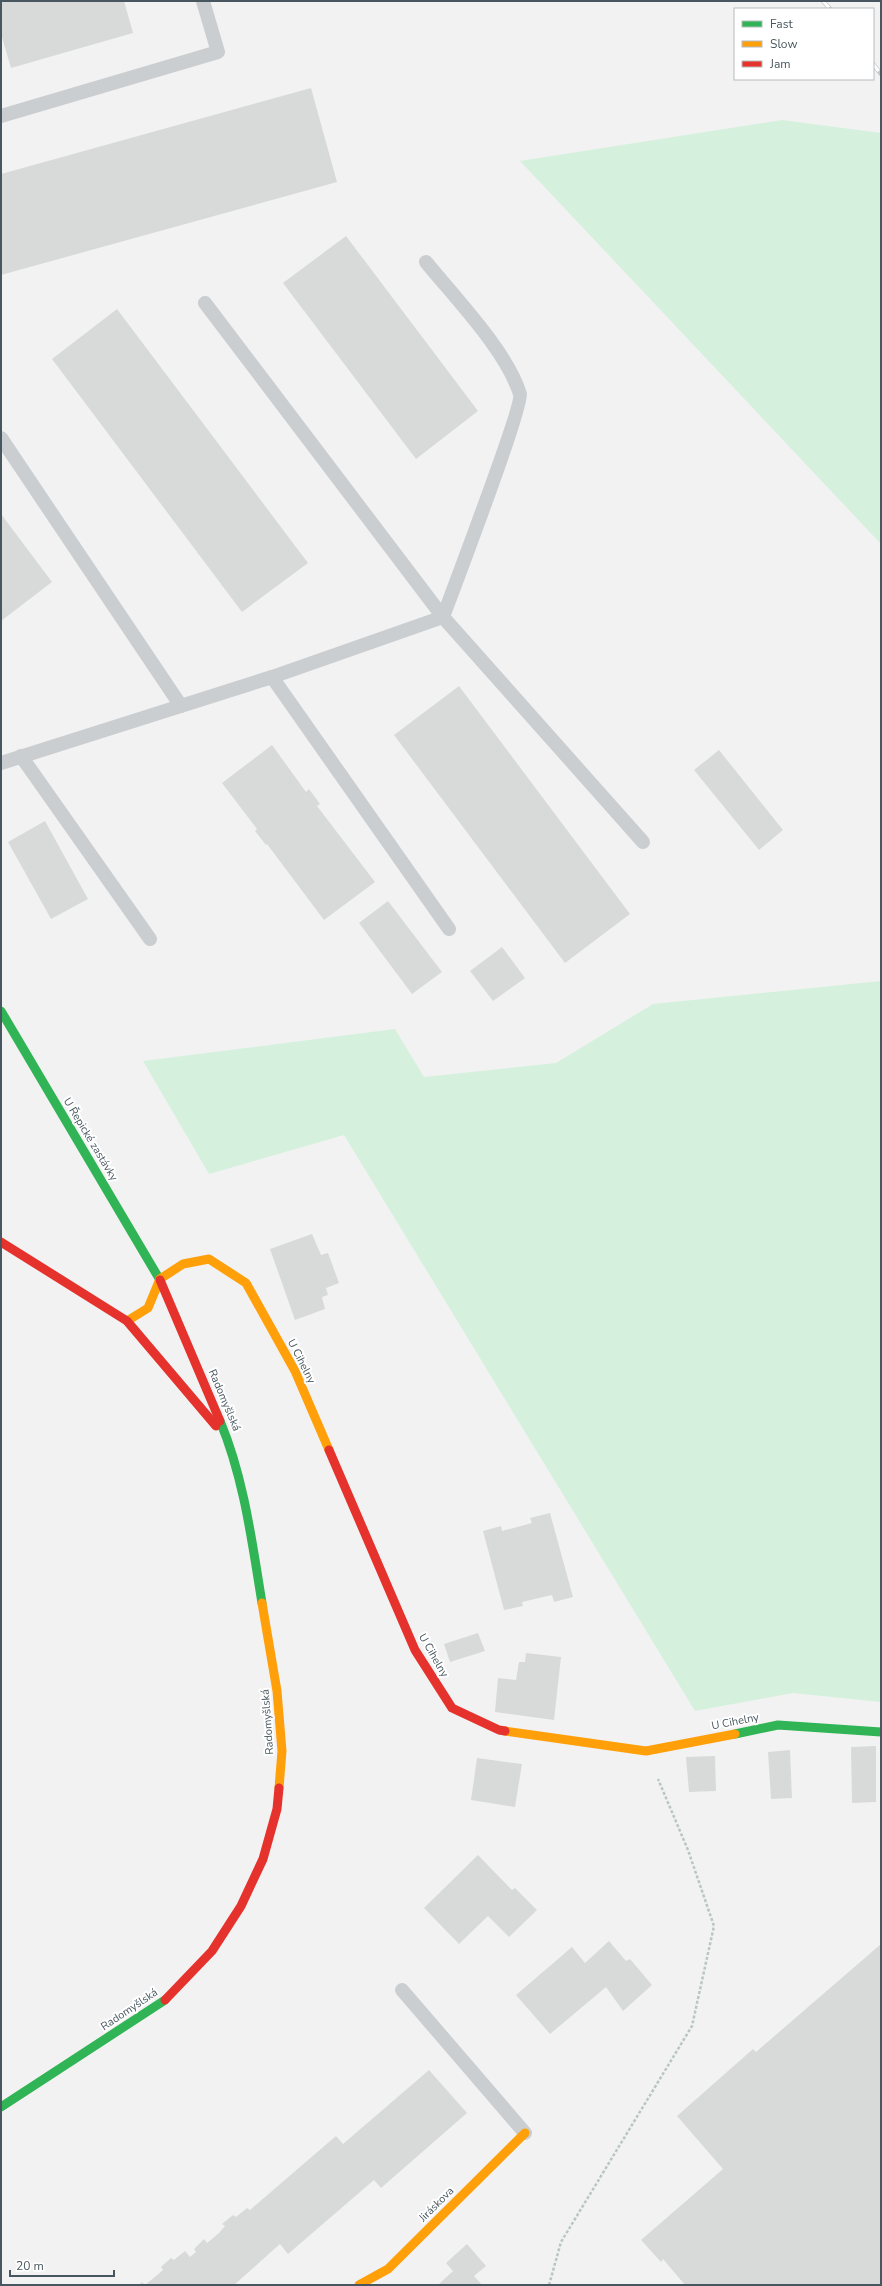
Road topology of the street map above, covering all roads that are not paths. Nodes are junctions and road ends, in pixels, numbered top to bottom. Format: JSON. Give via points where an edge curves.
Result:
{"nodes":[{"id":1,"x":203,"y":1,"type":"edge"},
{"id":2,"x":1,"y":116,"type":"edge"},
{"id":3,"x":426,"y":262,"type":"dead end"},
{"id":4,"x":205,"y":303,"type":"dead end"},
{"id":5,"x":1,"y":438,"type":"edge"},
{"id":6,"x":443,"y":617,"type":"junction"},
{"id":7,"x":272,"y":677,"type":"junction"},
{"id":8,"x":180,"y":706,"type":"junction"},
{"id":9,"x":21,"y":756,"type":"junction"},
{"id":10,"x":1,"y":763,"type":"edge"},
{"id":11,"x":643,"y":842,"type":"dead end"},
{"id":12,"x":449,"y":929,"type":"dead end"},
{"id":13,"x":150,"y":939,"type":"dead end"},
{"id":14,"x":1,"y":1011,"type":"edge"},
{"id":15,"x":1,"y":1242,"type":"edge"},
{"id":16,"x":160,"y":1278,"type":"junction"},
{"id":17,"x":127,"y":1321,"type":"junction"},
{"id":18,"x":229,"y":1442,"type":"junction"},
{"id":19,"x":881,"y":1732,"type":"edge"},
{"id":20,"x":402,"y":1990,"type":"dead end"},
{"id":21,"x":1,"y":2107,"type":"edge"},
{"id":22,"x":525,"y":2133,"type":"joint"},
{"id":23,"x":359,"y":2285,"type":"edge"}],
"edges":[{"from":1,"to":2,"type":"lane","via":[[218,52]]},
{"from":3,"to":6,"type":"lane","via":[[506,362],[521,396]]},
{"from":4,"to":6,"type":"lane"},
{"from":5,"to":8,"type":"lane"},
{"from":6,"to":7,"type":"lane"},
{"from":6,"to":11,"type":"lane"},
{"from":7,"to":8,"type":"lane"},
{"from":7,"to":12,"type":"lane"},
{"from":8,"to":9,"type":"lane"},
{"from":9,"to":10,"type":"lane"},
{"from":9,"to":13,"type":"lane"},
{"from":14,"to":16,"type":"street","name":"U Řepické zastávky"},
{"from":15,"to":17,"type":"street"},
{"from":16,"to":17,"type":"street","via":[[148,1308]]},
{"from":16,"to":18,"type":"street","name":"Radomyšlská"},
{"from":16,"to":19,"type":"street","name":"U Cihelny","via":[[183,1264],[209,1259],[246,1283],[295,1371],[415,1650],[452,1708],[498,1730],[646,1751],[778,1725]]},
{"from":17,"to":18,"type":"street"},
{"from":18,"to":21,"type":"street","name":"Radomyšlská","via":[[248,1519],[277,1691],[282,1751],[277,1809],[263,1859],[242,1906],[212,1951],[164,2001]]},
{"from":20,"to":22,"type":"lane"},
{"from":22,"to":23,"type":"street","name":"Jiráskova","via":[[388,2269]]}]}
